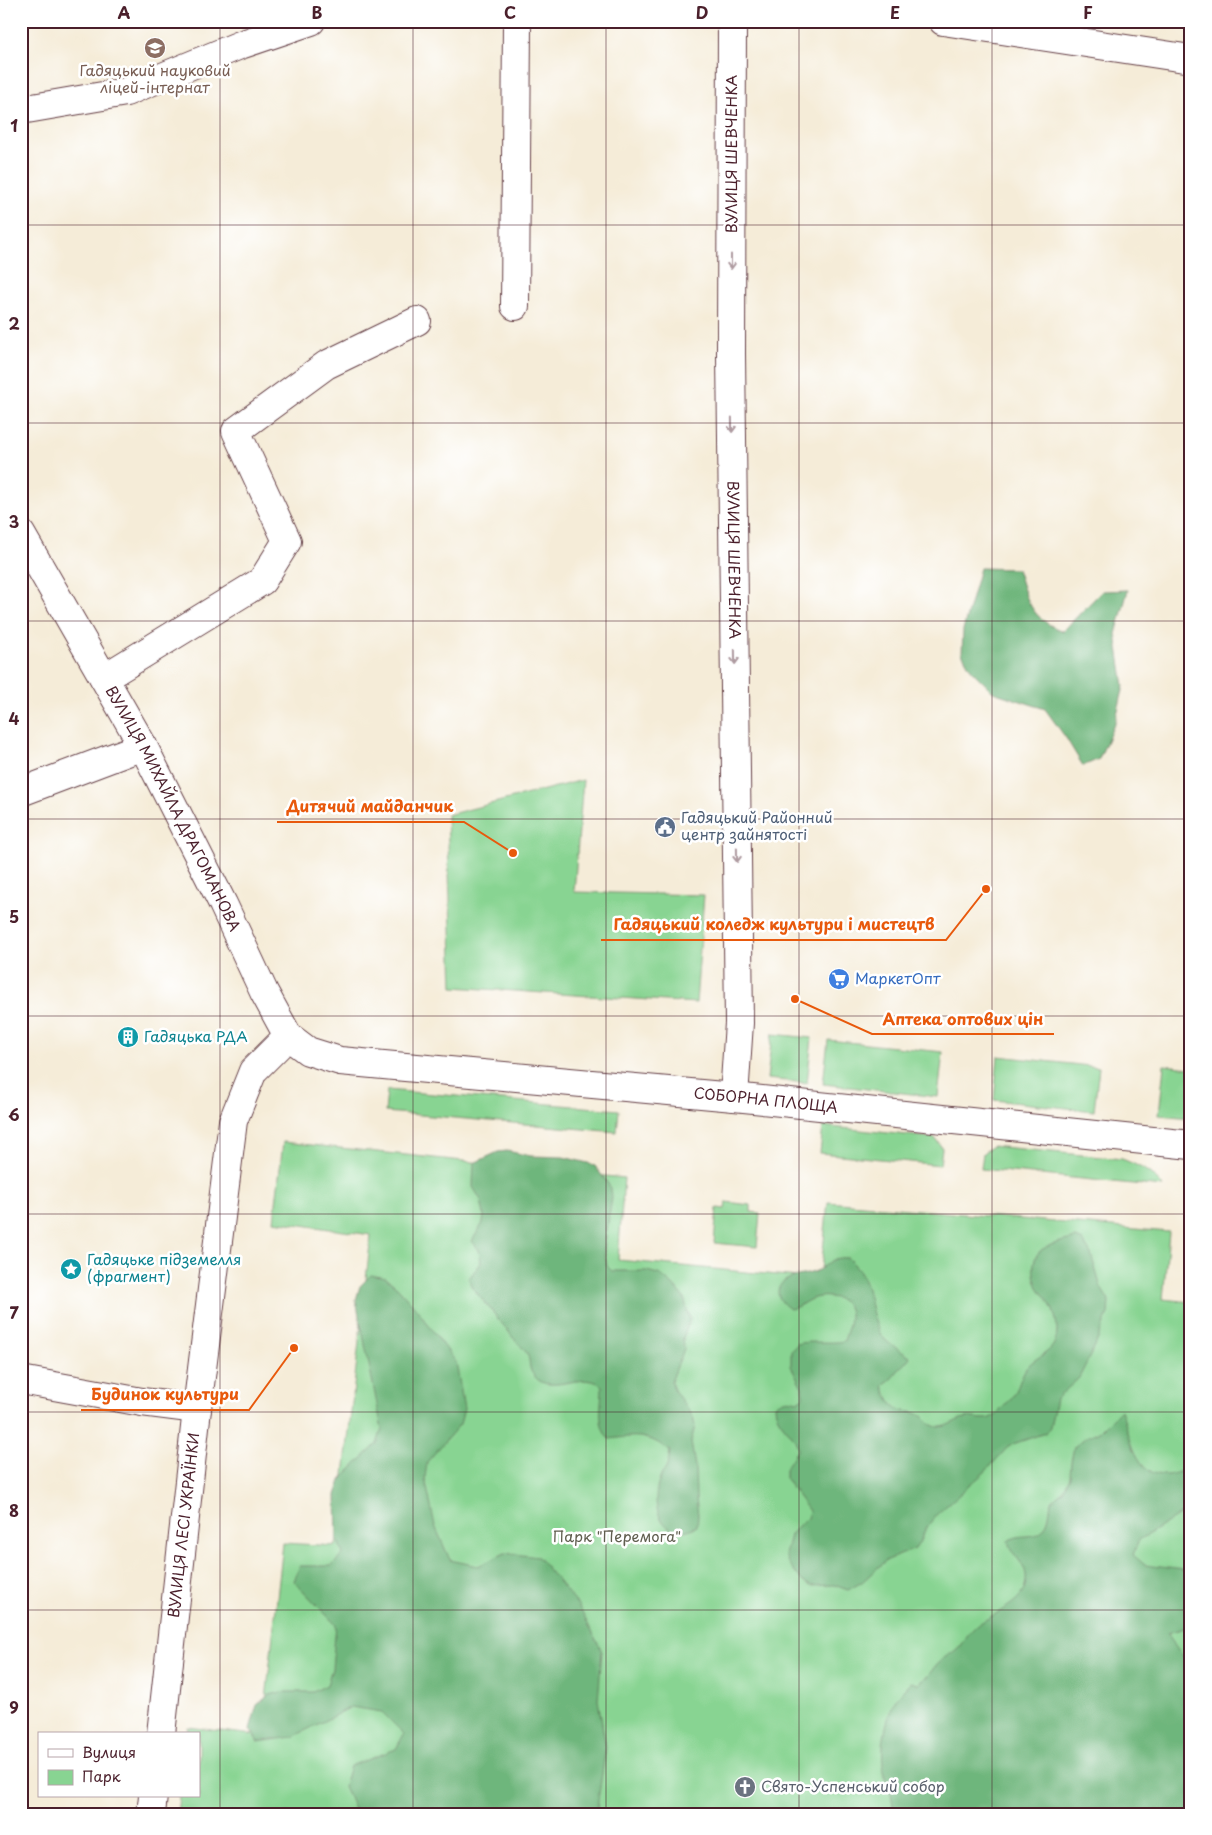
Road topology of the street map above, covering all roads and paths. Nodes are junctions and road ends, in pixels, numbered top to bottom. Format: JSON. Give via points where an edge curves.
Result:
{"nodes":[{"id":1,"x":311,"y":21,"type":"edge"},
{"id":2,"x":518,"y":21,"type":"edge"},
{"id":3,"x":732,"y":21,"type":"edge"},
{"id":4,"x":943,"y":21,"type":"edge"},
{"id":5,"x":1191,"y":59,"type":"edge"},
{"id":6,"x":21,"y":110,"type":"edge"},
{"id":7,"x":515,"y":306,"type":"dead end"},
{"id":8,"x":417,"y":322,"type":"dead end"},
{"id":9,"x":21,"y":534,"type":"edge"},
{"id":10,"x":104,"y":678,"type":"junction"},
{"id":11,"x":143,"y":746,"type":"junction"},
{"id":12,"x":21,"y":792,"type":"edge"},
{"id":13,"x":288,"y":1036,"type":"junction"},
{"id":14,"x":340,"y":1061,"type":"joint"},
{"id":15,"x":734,"y":1097,"type":"junction"},
{"id":16,"x":1191,"y":1145,"type":"edge"},
{"id":17,"x":21,"y":1380,"type":"edge"},
{"id":18,"x":197,"y":1409,"type":"junction"},
{"id":19,"x":161,"y":1732,"type":"edge"},
{"id":20,"x":153,"y":1798,"type":"edge"},
{"id":21,"x":151,"y":1814,"type":"edge"}],
"edges":[{"from":1,"to":6,"type":"street","via":[[240,45],[126,92]]},
{"from":2,"to":7,"type":"street"},
{"from":3,"to":15,"type":"street","name":"ВУЛИЦЯ ШЕВЧЕНКА","one_way":true,"via":[[731,354],[740,1024]]},
{"from":4,"to":5,"type":"street"},
{"from":8,"to":10,"type":"street","via":[[326,365],[236,431],[287,541],[262,581]]},
{"from":9,"to":10,"type":"street","name":"ВУЛИЦЯ МИХАЙЛА ДРАГОМАНОВА"},
{"from":10,"to":11,"type":"street","name":"ВУЛИЦЯ МИХАЙЛА ДРАГОМАНОВА"},
{"from":11,"to":12,"type":"street"},
{"from":11,"to":13,"type":"street","name":"ВУЛИЦЯ МИХАЙЛА ДРАГОМАНОВА"},
{"from":13,"to":14,"type":"street","name":"ВУЛИЦЯ МИХАЙЛА ДРАГОМАНОВА","via":[[308,1051]]},
{"from":13,"to":18,"type":"street","name":"ВУЛИЦЯ ЛЕСІ УКРАЇНКИ","via":[[253,1071],[233,1121]]},
{"from":14,"to":15,"type":"street","name":"СОБОРНА ПЛОЩА"},
{"from":15,"to":16,"type":"street","name":"СОБОРНА ПЛОЩА"},
{"from":17,"to":18,"type":"street"},
{"from":18,"to":19,"type":"street","name":"ВУЛИЦЯ ЛЕСІ УКРАЇНКИ"},
{"from":20,"to":21,"type":"street"}]}
